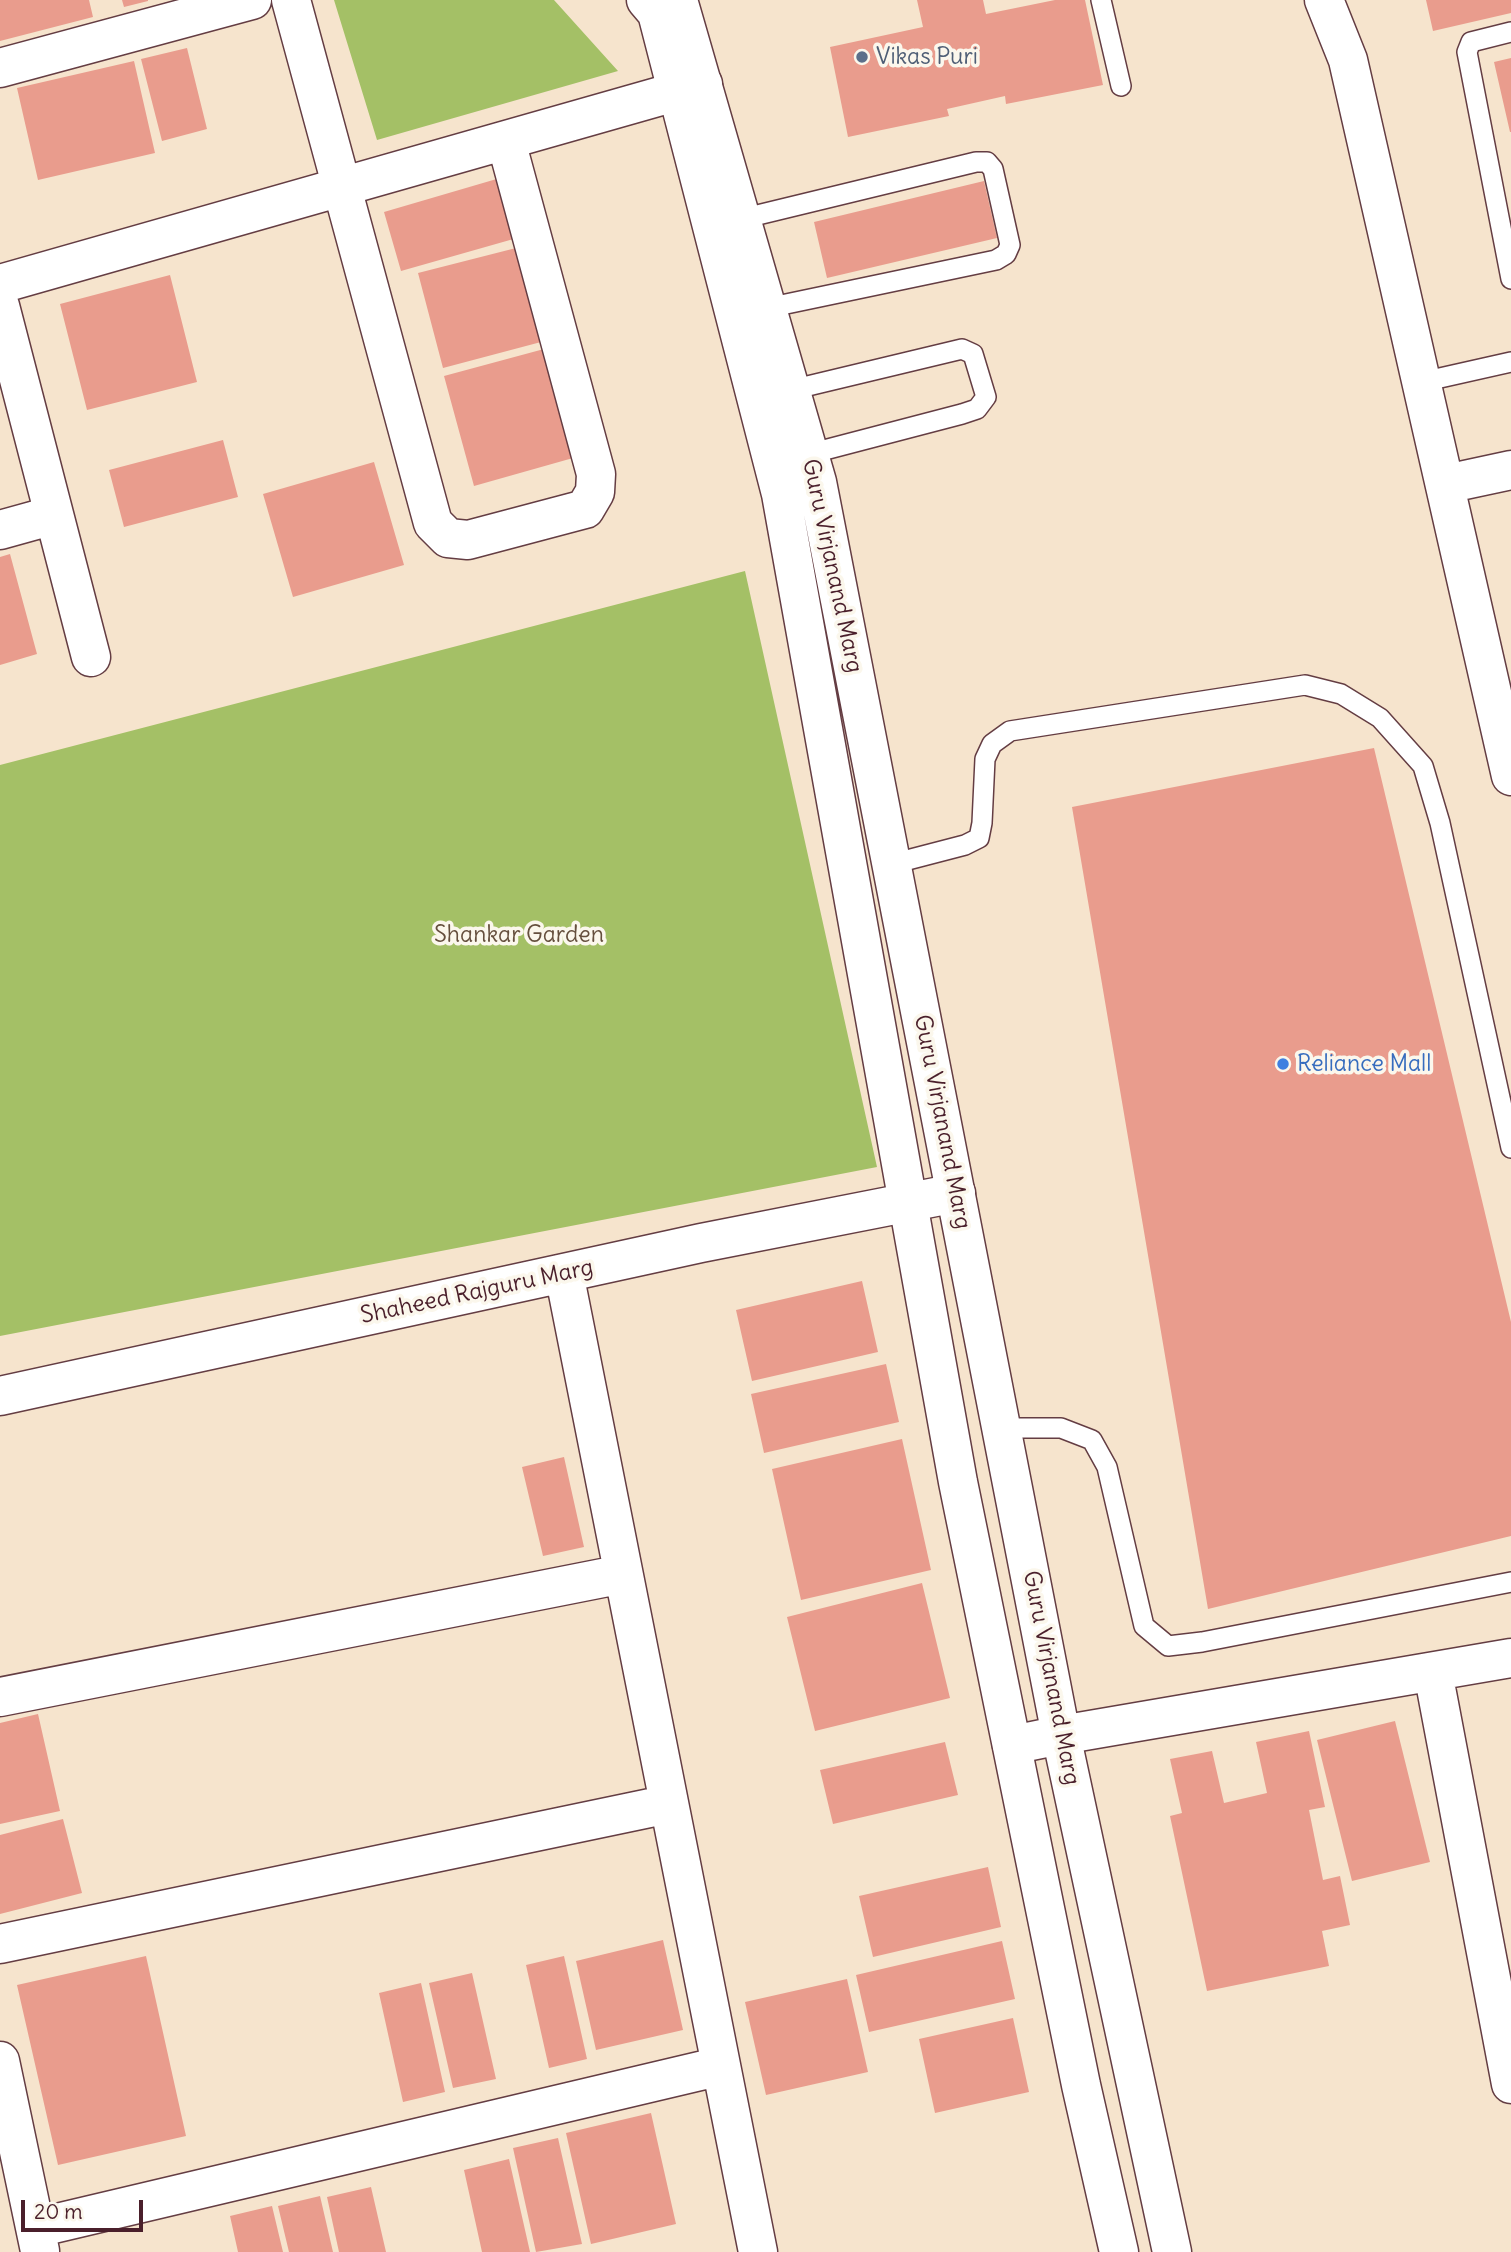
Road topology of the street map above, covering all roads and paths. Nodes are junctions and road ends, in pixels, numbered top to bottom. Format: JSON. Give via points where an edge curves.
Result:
{"nodes":[{"id":1,"x":252,"y":0,"type":"edge"},
{"id":2,"x":291,"y":0,"type":"edge"},
{"id":3,"x":1101,"y":0,"type":"edge"},
{"id":4,"x":1324,"y":0,"type":"edge"},
{"id":5,"x":663,"y":3,"type":"edge"},
{"id":6,"x":1511,"y":32,"type":"edge"},
{"id":7,"x":0,"y":68,"type":"edge"},
{"id":8,"x":1121,"y":86,"type":"dead end"},
{"id":9,"x":690,"y":88,"type":"junction"},
{"id":10,"x":506,"y":141,"type":"junction"},
{"id":11,"x":341,"y":187,"type":"junction"},
{"id":12,"x":741,"y":219,"type":"junction"},
{"id":13,"x":1511,"y":279,"type":"edge"},
{"id":14,"x":0,"y":284,"type":"edge"},
{"id":15,"x":0,"y":306,"type":"edge"},
{"id":16,"x":767,"y":308,"type":"junction"},
{"id":17,"x":1511,"y":362,"type":"edge"},
{"id":18,"x":1422,"y":382,"type":"junction"},
{"id":19,"x":790,"y":390,"type":"junction"},
{"id":20,"x":809,"y":454,"type":"junction"},
{"id":21,"x":1511,"y":470,"type":"edge"},
{"id":22,"x":1446,"y":484,"type":"junction"},
{"id":23,"x":54,"y":515,"type":"junction"},
{"id":24,"x":0,"y":530,"type":"edge"},
{"id":25,"x":91,"y":657,"type":"dead end"},
{"id":26,"x":1511,"y":776,"type":"edge"},
{"id":27,"x":892,"y":864,"type":"junction"},
{"id":28,"x":1511,"y":1148,"type":"edge"},
{"id":29,"x":956,"y":1192,"type":"junction"},
{"id":30,"x":907,"y":1202,"type":"junction"},
{"id":31,"x":564,"y":1273,"type":"junction"},
{"id":32,"x":0,"y":1396,"type":"edge"},
{"id":33,"x":1002,"y":1428,"type":"junction"},
{"id":34,"x":623,"y":1573,"type":"junction"},
{"id":35,"x":1511,"y":1582,"type":"edge"},
{"id":36,"x":1511,"y":1658,"type":"edge"},
{"id":37,"x":1433,"y":1672,"type":"junction"},
{"id":38,"x":0,"y":1698,"type":"edge"},
{"id":39,"x":1061,"y":1735,"type":"junction"},
{"id":40,"x":1012,"y":1745,"type":"junction"},
{"id":41,"x":669,"y":1804,"type":"junction"},
{"id":42,"x":0,"y":1944,"type":"edge"},
{"id":43,"x":1504,"y":2005,"type":"edge"},
{"id":44,"x":0,"y":2061,"type":"edge"},
{"id":45,"x":721,"y":2066,"type":"junction"},
{"id":46,"x":1511,"y":2084,"type":"edge"},
{"id":47,"x":38,"y":2240,"type":"edge"},
{"id":48,"x":758,"y":2252,"type":"edge"},
{"id":49,"x":1119,"y":2252,"type":"edge"},
{"id":50,"x":1172,"y":2252,"type":"edge"}],
"edges":[{"from":1,"to":7,"type":"street"},
{"from":2,"to":11,"type":"street"},
{"from":3,"to":8,"type":"lane"},
{"from":4,"to":18,"type":"street","via":[[1348,60]]},
{"from":5,"to":9,"type":"street","name":"Guru Virjanand Marg"},
{"from":6,"to":13,"type":"lane","via":[[1471,42],[1467,52]]},
{"from":9,"to":10,"type":"street"},
{"from":9,"to":12,"type":"street","name":"Guru Virjanand Marg"},
{"from":9,"to":30,"type":"street","name":"Guru Virjanand Marg","via":[[781,494]]},
{"from":10,"to":11,"type":"street"},
{"from":10,"to":11,"type":"street","via":[[596,474],[595,492],[585,509],[468,540],[448,538],[432,523]]},
{"from":11,"to":14,"type":"street"},
{"from":12,"to":16,"type":"street","name":"Guru Virjanand Marg"},
{"from":12,"to":16,"type":"lane","via":[[976,162],[987,162],[993,169],[1010,245],[1006,254],[996,260]]},
{"from":15,"to":23,"type":"street"},
{"from":16,"to":19,"type":"street","name":"Guru Virjanand Marg"},
{"from":17,"to":18,"type":"lane"},
{"from":18,"to":22,"type":"street"},
{"from":19,"to":20,"type":"street","name":"Guru Virjanand Marg"},
{"from":19,"to":20,"type":"lane","via":[[962,349],[973,354],[986,397],[977,409]]},
{"from":20,"to":27,"type":"street","name":"Guru Virjanand Marg"},
{"from":21,"to":22,"type":"street"},
{"from":22,"to":26,"type":"street"},
{"from":23,"to":24,"type":"street"},
{"from":23,"to":25,"type":"street"},
{"from":27,"to":28,"type":"lane","via":[[979,838],[985,759],[992,744],[1010,732],[1305,685],[1341,694],[1380,718],[1423,766],[1440,823]]},
{"from":27,"to":29,"type":"street","name":"Guru Virjanand Marg"},
{"from":29,"to":30,"type":"street","name":"Shaheed Rajguru Marg"},
{"from":29,"to":33,"type":"street","name":"Guru Virjanand Marg"},
{"from":30,"to":31,"type":"street","name":"Shaheed Rajguru Marg"},
{"from":30,"to":40,"type":"street","name":"Guru Virjanand Marg"},
{"from":31,"to":32,"type":"street","name":"Shaheed Rajguru Marg"},
{"from":31,"to":34,"type":"street"},
{"from":33,"to":35,"type":"lane","via":[[1060,1427],[1092,1440],[1107,1467],[1144,1626],[1168,1646]]},
{"from":33,"to":39,"type":"street","name":"Guru Virjanand Marg"},
{"from":34,"to":38,"type":"street"},
{"from":34,"to":41,"type":"street"},
{"from":36,"to":37,"type":"street"},
{"from":37,"to":39,"type":"street"},
{"from":37,"to":43,"type":"street"},
{"from":39,"to":40,"type":"street"},
{"from":39,"to":50,"type":"street","name":"Guru Virjanand Marg"},
{"from":40,"to":49,"type":"street","name":"Guru Virjanand Marg"},
{"from":41,"to":42,"type":"street"},
{"from":41,"to":45,"type":"street"},
{"from":43,"to":46,"type":"street"},
{"from":44,"to":47,"type":"street"},
{"from":45,"to":47,"type":"street"},
{"from":45,"to":48,"type":"street"}]}
